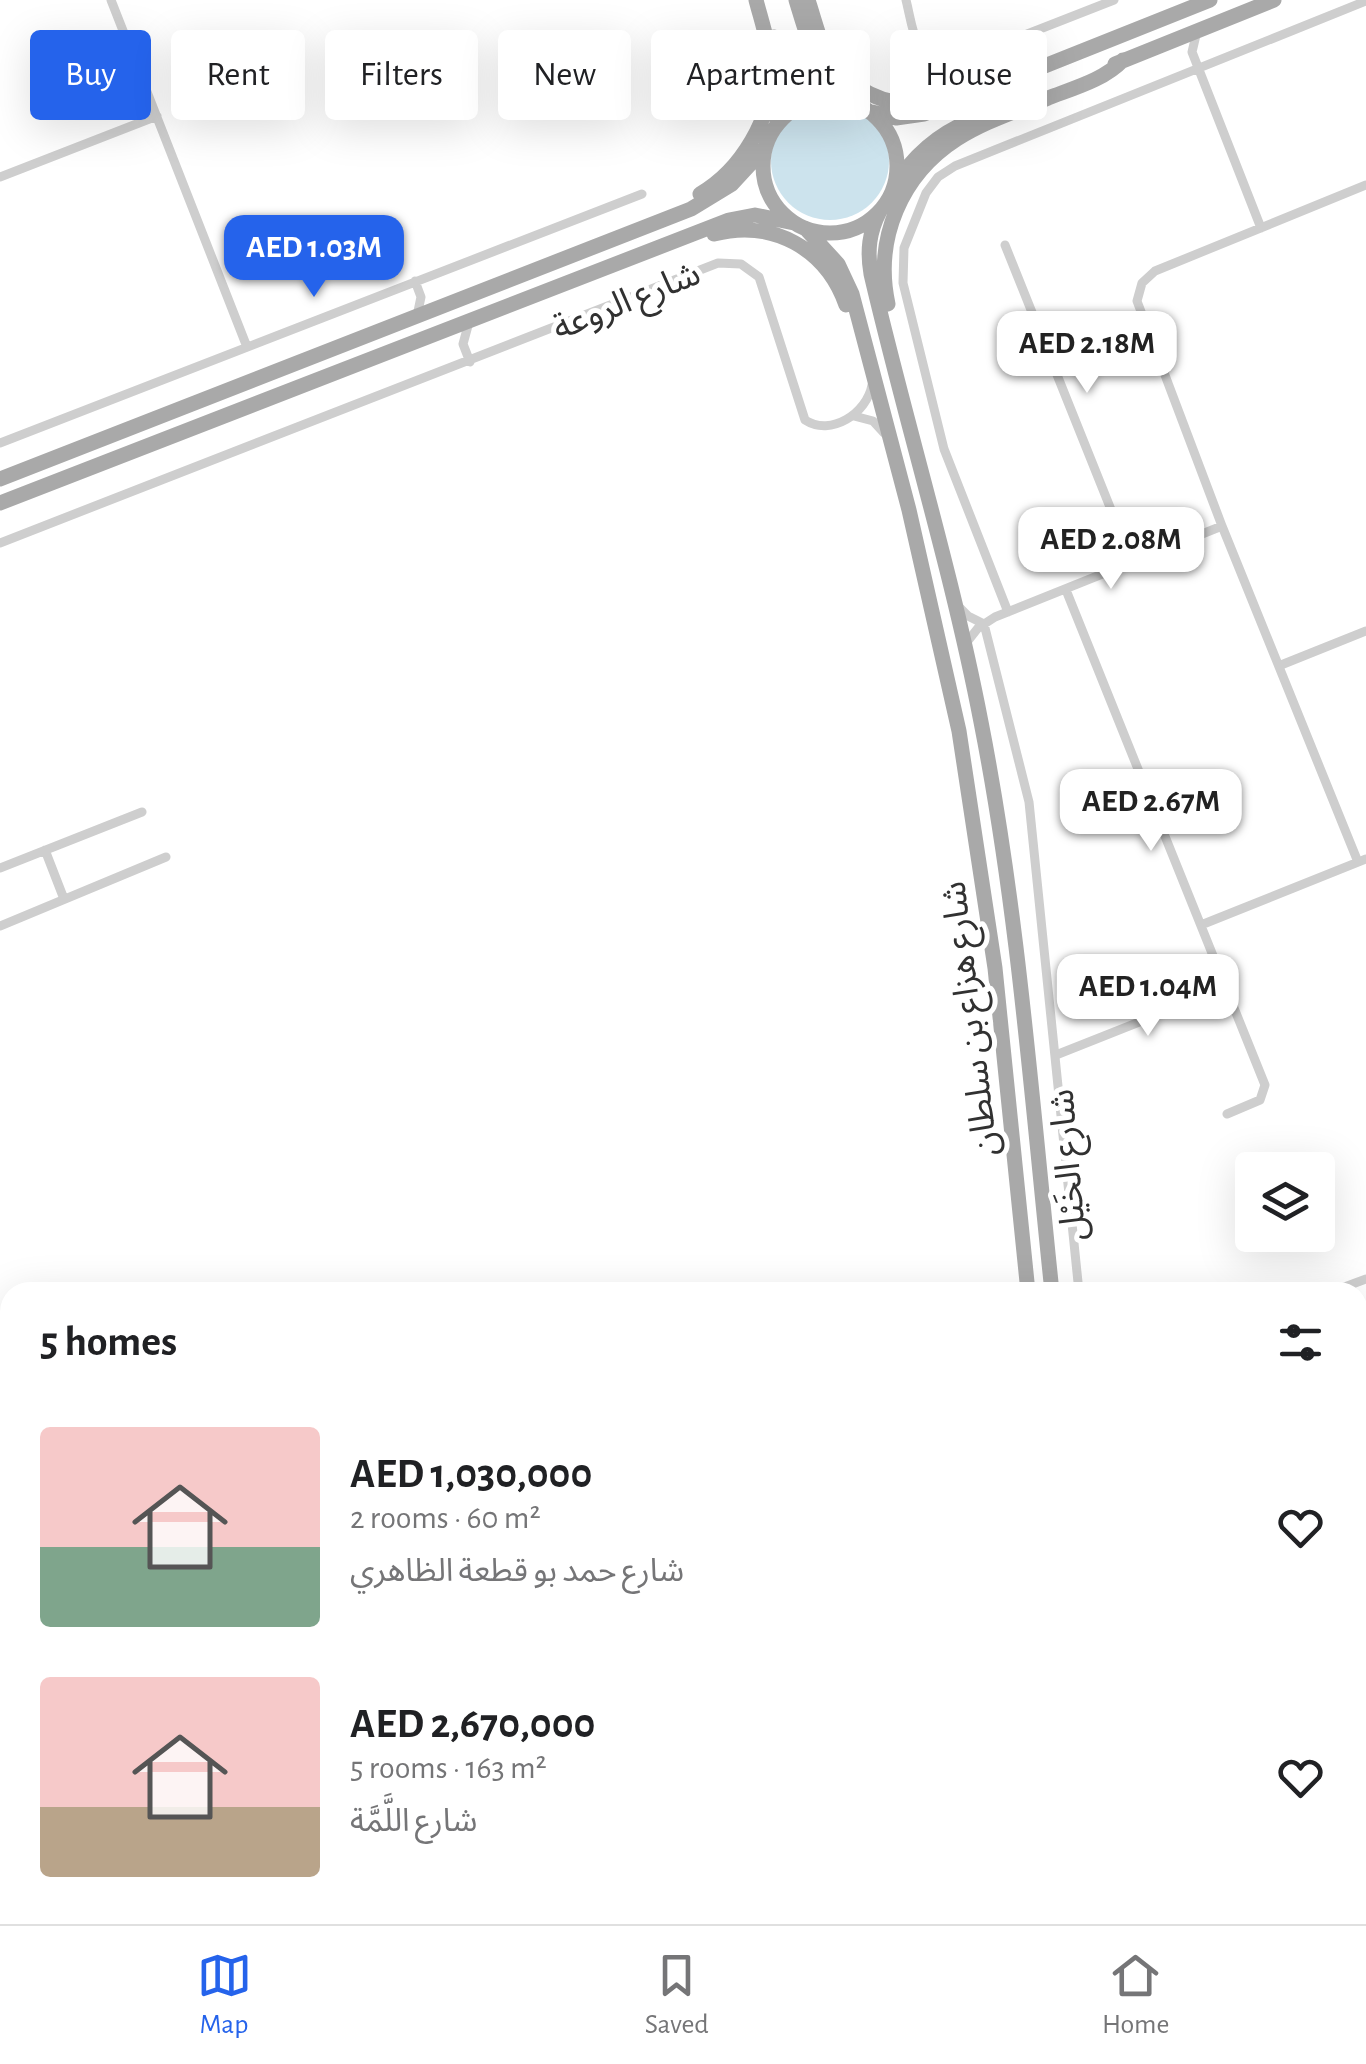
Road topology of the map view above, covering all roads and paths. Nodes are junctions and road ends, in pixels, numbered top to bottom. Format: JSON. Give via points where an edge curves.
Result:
{"nodes":[{"id":1,"x":111,"y":0,"type":"edge"},
{"id":2,"x":760,"y":0,"type":"edge"},
{"id":3,"x":796,"y":0,"type":"edge"},
{"id":4,"x":808,"y":0,"type":"edge"},
{"id":5,"x":906,"y":0,"type":"edge"},
{"id":6,"x":1114,"y":0,"type":"edge"},
{"id":7,"x":1210,"y":0,"type":"edge"},
{"id":8,"x":1274,"y":0,"type":"edge"},
{"id":9,"x":1366,"y":1,"type":"edge"},
{"id":10,"x":806,"y":30,"type":"edge"},
{"id":11,"x":1197,"y":31,"type":"junction"},
{"id":12,"x":1174,"y":40,"type":"junction"},
{"id":13,"x":1192,"y":52,"type":"junction"},
{"id":14,"x":1123,"y":60,"type":"junction"},
{"id":15,"x":1047,"y":66,"type":"edge"},
{"id":16,"x":1199,"y":68,"type":"junction"},
{"id":17,"x":890,"y":100,"type":"edge"},
{"id":18,"x":157,"y":116,"type":"junction"},
{"id":19,"x":870,"y":116,"type":"edge"},
{"id":20,"x":781,"y":120,"type":"edge"},
{"id":21,"x":774,"y":128,"type":"junction"},
{"id":22,"x":765,"y":148,"type":"junction"},
{"id":23,"x":0,"y":177,"type":"edge"},
{"id":24,"x":1366,"y":186,"type":"edge"},
{"id":25,"x":894,"y":187,"type":"junction"},
{"id":26,"x":642,"y":194,"type":"dead end"},
{"id":27,"x":880,"y":211,"type":"junction"},
{"id":28,"x":800,"y":226,"type":"junction"},
{"id":29,"x":1261,"y":228,"type":"junction"},
{"id":30,"x":1005,"y":245,"type":"dead end"},
{"id":31,"x":583,"y":253,"type":"junction"},
{"id":32,"x":592,"y":273,"type":"junction"},
{"id":33,"x":415,"y":281,"type":"junction"},
{"id":34,"x":421,"y":297,"type":"junction"},
{"id":35,"x":440,"y":308,"type":"junction"},
{"id":36,"x":416,"y":318,"type":"junction"},
{"id":37,"x":471,"y":320,"type":"junction"},
{"id":38,"x":441,"y":332,"type":"junction"},
{"id":39,"x":463,"y":344,"type":"junction"},
{"id":40,"x":246,"y":346,"type":"junction"},
{"id":41,"x":470,"y":362,"type":"junction"},
{"id":42,"x":894,"y":362,"type":"junction"},
{"id":43,"x":872,"y":373,"type":"junction"},
{"id":44,"x":854,"y":416,"type":"junction"},
{"id":45,"x":0,"y":442,"type":"edge"},
{"id":46,"x":892,"y":446,"type":"junction"},
{"id":47,"x":2,"y":478,"type":"edge"},
{"id":48,"x":0,"y":503,"type":"edge"},
{"id":49,"x":1222,"y":526,"type":"junction"},
{"id":50,"x":0,"y":543,"type":"edge"},
{"id":51,"x":1132,"y":562,"type":"junction"},
{"id":52,"x":1066,"y":590,"type":"junction"},
{"id":53,"x":956,"y":604,"type":"junction"},
{"id":54,"x":1008,"y":612,"type":"junction"},
{"id":55,"x":984,"y":624,"type":"junction"},
{"id":56,"x":1366,"y":631,"type":"edge"},
{"id":57,"x":966,"y":645,"type":"junction"},
{"id":58,"x":1281,"y":665,"type":"junction"},
{"id":59,"x":142,"y":812,"type":"dead end"},
{"id":60,"x":45,"y":850,"type":"junction"},
{"id":61,"x":166,"y":857,"type":"dead end"},
{"id":62,"x":1362,"y":860,"type":"edge"},
{"id":63,"x":0,"y":868,"type":"edge"},
{"id":64,"x":64,"y":900,"type":"junction"},
{"id":65,"x":1200,"y":925,"type":"junction"},
{"id":66,"x":0,"y":926,"type":"edge"},
{"id":67,"x":1225,"y":988,"type":"junction"},
{"id":68,"x":1056,"y":1055,"type":"junction"},
{"id":69,"x":1227,"y":1114,"type":"dead end"},
{"id":70,"x":1048,"y":1252,"type":"junction"},
{"id":71,"x":1027,"y":1282,"type":"edge"},
{"id":72,"x":1051,"y":1282,"type":"edge"},
{"id":73,"x":1057,"y":1282,"type":"edge"},
{"id":74,"x":1078,"y":1282,"type":"edge"}],
"edges":[{"from":1,"to":18,"type":"street"},
{"from":2,"to":21,"type":"main road","via":[[785,81]]},
{"from":2,"to":31,"type":"main road","via":[[770,86],[743,153],[706,190]]},
{"from":3,"to":10,"type":"main road"},
{"from":4,"to":17,"type":"main road","via":[[838,70]]},
{"from":5,"to":6,"type":"street","via":[[921,51],[944,67]]},
{"from":7,"to":15,"type":"main road"},
{"from":8,"to":11,"type":"main road"},
{"from":9,"to":16,"type":"street"},
{"from":11,"to":12,"type":"main road"},
{"from":11,"to":13,"type":"street"},
{"from":12,"to":13,"type":"street"},
{"from":12,"to":14,"type":"main road"},
{"from":13,"to":16,"type":"street"},
{"from":14,"to":25,"type":"main road","via":[[947,132],[911,162]]},
{"from":14,"to":42,"type":"main road","via":[[1101,76],[972,130],[920,170],[893,217],[884,252]]},
{"from":16,"to":29,"type":"street"},
{"from":16,"to":54,"type":"street","via":[[946,171],[931,184],[908,236],[903,283],[932,405]]},
{"from":18,"to":23,"type":"street"},
{"from":18,"to":40,"type":"street"},
{"from":19,"to":25,"type":"main road","via":[[890,136]]},
{"from":20,"to":21,"type":"main road"},
{"from":21,"to":22,"type":"main road"},
{"from":22,"to":28,"type":"main road","via":[[767,190]]},
{"from":22,"to":31,"type":"main road","via":[[712,198]]},
{"from":24,"to":29,"type":"street"},
{"from":25,"to":27,"type":"main road"},
{"from":26,"to":33,"type":"street"},
{"from":27,"to":28,"type":"main road","via":[[845,231]]},
{"from":27,"to":42,"type":"main road","name":"شارع هزاع بن سلطان","via":[[868,258]]},
{"from":28,"to":32,"type":"main road","via":[[768,215],[742,216]]},
{"from":28,"to":43,"type":"main road","name":"شارع هزاع بن سلطان","via":[[828,250],[846,278]]},
{"from":29,"to":49,"type":"street","via":[[1154,270],[1138,295]]},
{"from":30,"to":51,"type":"street"},
{"from":31,"to":35,"type":"main road"},
{"from":32,"to":37,"type":"main road"},
{"from":32,"to":43,"type":"main road","via":[[629,267],[727,231],[785,237],[830,274]]},
{"from":33,"to":34,"type":"street"},
{"from":33,"to":40,"type":"street"},
{"from":34,"to":35,"type":"street"},
{"from":34,"to":36,"type":"street"},
{"from":35,"to":36,"type":"main road"},
{"from":36,"to":47,"type":"main road"},
{"from":37,"to":38,"type":"main road"},
{"from":37,"to":39,"type":"street"},
{"from":38,"to":39,"type":"street"},
{"from":38,"to":48,"type":"main road"},
{"from":39,"to":41,"type":"street"},
{"from":40,"to":45,"type":"street"},
{"from":41,"to":44,"type":"street","name":"شارع الروعة","via":[[730,262],[751,269],[764,288],[804,420],[825,426]]},
{"from":41,"to":50,"type":"street","name":"شارع الروعة"},
{"from":42,"to":53,"type":"main road","name":"شارع هزاع بن سلطان"},
{"from":43,"to":44,"type":"street","via":[[867,402]]},
{"from":43,"to":46,"type":"main road","name":"شارع هزاع بن سلطان"},
{"from":44,"to":46,"type":"street","via":[[873,421]]},
{"from":46,"to":71,"type":"main road","name":"شارع هزاع بن سلطان","via":[[942,650],[984,883]]},
{"from":49,"to":51,"type":"street"},
{"from":49,"to":58,"type":"street"},
{"from":51,"to":52,"type":"street"},
{"from":52,"to":54,"type":"street"},
{"from":52,"to":65,"type":"street"},
{"from":53,"to":55,"type":"street"},
{"from":53,"to":57,"type":"main road","name":"شارع هزاع بن سلطان"},
{"from":54,"to":55,"type":"street"},
{"from":55,"to":57,"type":"street"},
{"from":55,"to":68,"type":"street","name":"شارع الخَيْل","via":[[1029,802]]},
{"from":56,"to":58,"type":"street"},
{"from":57,"to":70,"type":"main road","name":"شارع هزاع بن سلطان","via":[[1019,967]]},
{"from":58,"to":62,"type":"street"},
{"from":59,"to":60,"type":"street"},
{"from":60,"to":63,"type":"street"},
{"from":60,"to":64,"type":"street"},
{"from":61,"to":64,"type":"street"},
{"from":62,"to":65,"type":"street"},
{"from":64,"to":66,"type":"street"},
{"from":65,"to":67,"type":"street"},
{"from":67,"to":68,"type":"street"},
{"from":67,"to":69,"type":"street","via":[[1266,1091]]},
{"from":68,"to":74,"type":"street","name":"شارع الخَيْل"},
{"from":70,"to":72,"type":"main road","name":"شارع هزاع بن سلطان"},
{"from":70,"to":73,"type":"street"}]}
